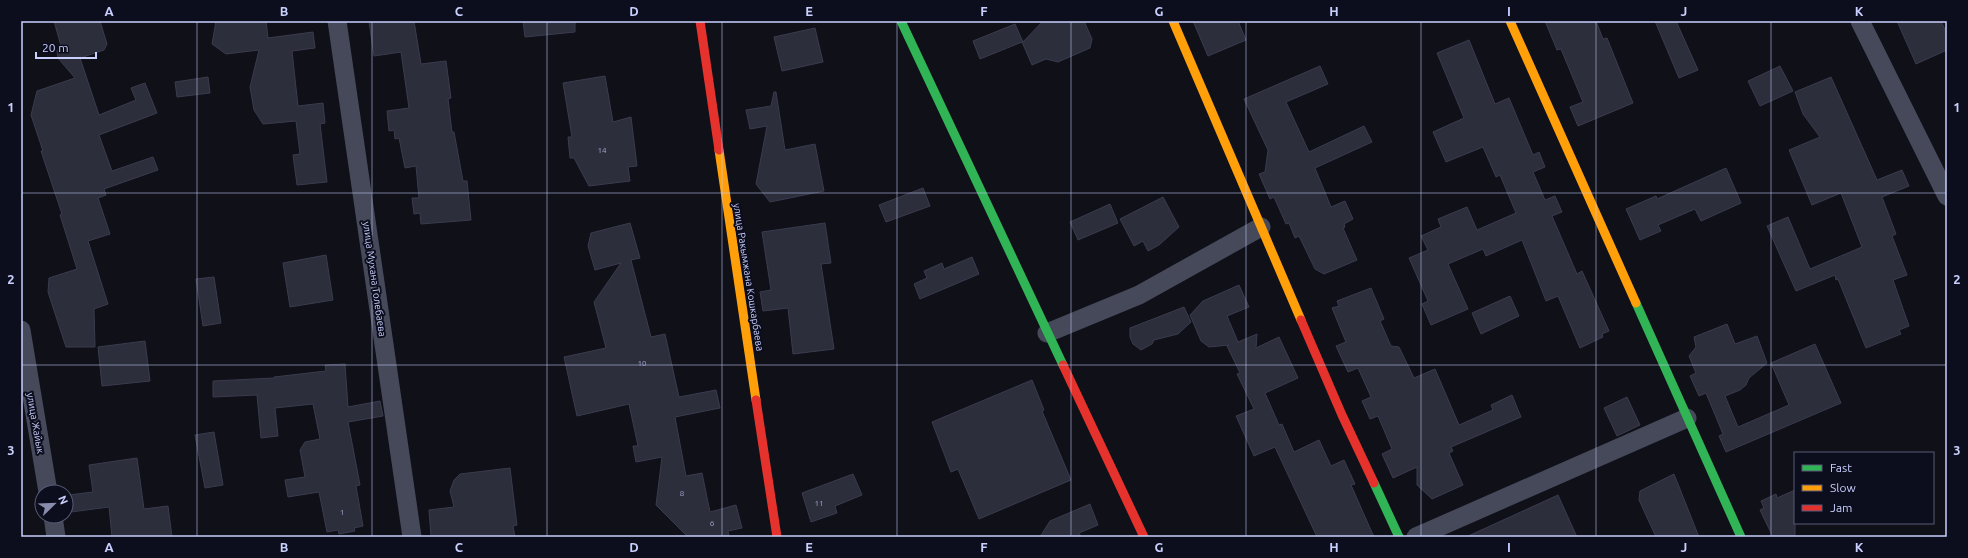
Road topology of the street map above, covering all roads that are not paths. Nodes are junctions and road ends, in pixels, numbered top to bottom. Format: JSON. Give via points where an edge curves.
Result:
{"nodes":[{"id":1,"x":337,"y":21,"type":"edge"},
{"id":2,"x":700,"y":21,"type":"edge"},
{"id":3,"x":900,"y":21,"type":"edge"},
{"id":4,"x":1173,"y":21,"type":"edge"},
{"id":5,"x":1510,"y":21,"type":"edge"},
{"id":6,"x":1860,"y":21,"type":"edge"},
{"id":7,"x":1947,"y":196,"type":"edge"},
{"id":8,"x":1261,"y":227,"type":"junction"},
{"id":9,"x":21,"y":330,"type":"edge"},
{"id":10,"x":1047,"y":333,"type":"junction"},
{"id":11,"x":1687,"y":418,"type":"junction"},
{"id":12,"x":47,"y":484,"type":"edge"},
{"id":13,"x":54,"y":524,"type":"edge"},
{"id":14,"x":56,"y":537,"type":"edge"},
{"id":15,"x":412,"y":537,"type":"edge"},
{"id":16,"x":777,"y":537,"type":"edge"},
{"id":17,"x":1144,"y":537,"type":"edge"},
{"id":18,"x":1399,"y":537,"type":"edge"},
{"id":19,"x":1416,"y":537,"type":"edge"},
{"id":20,"x":1741,"y":537,"type":"edge"}],
"edges":[{"from":1,"to":15,"type":"street","name":"улица Мухана Толебаева"},
{"from":2,"to":16,"type":"street","name":"улица Ракымжана Кошкарбаева"},
{"from":3,"to":10,"type":"street"},
{"from":4,"to":8,"type":"street"},
{"from":5,"to":11,"type":"street"},
{"from":6,"to":7,"type":"street"},
{"from":8,"to":10,"type":"street","via":[[1139,295]]},
{"from":8,"to":18,"type":"street","via":[[1342,415]]},
{"from":9,"to":12,"type":"street","name":"улица Жайык"},
{"from":10,"to":17,"type":"street"},
{"from":11,"to":19,"type":"street"},
{"from":11,"to":20,"type":"street"},
{"from":13,"to":14,"type":"street"}]}
